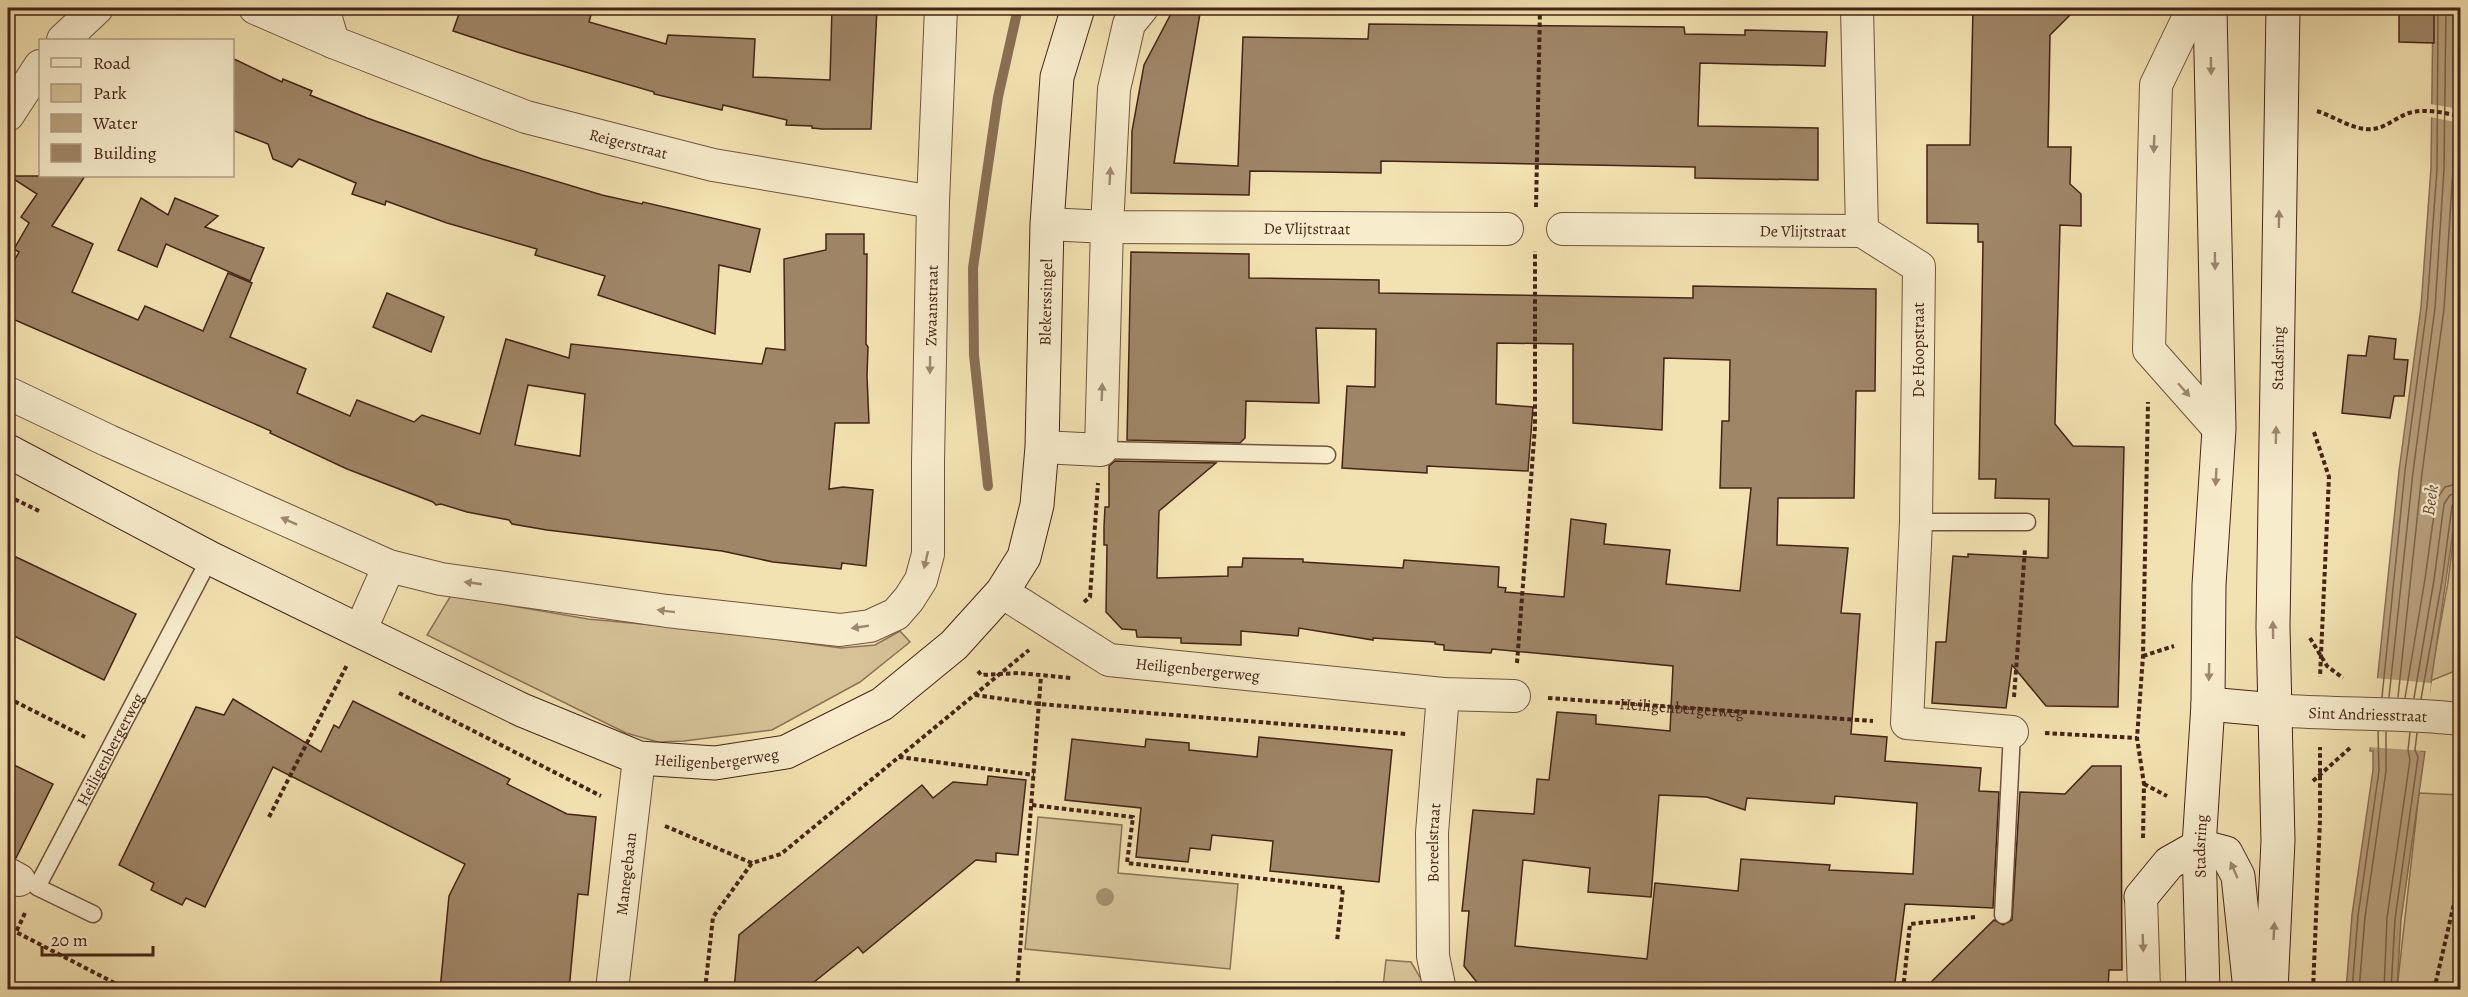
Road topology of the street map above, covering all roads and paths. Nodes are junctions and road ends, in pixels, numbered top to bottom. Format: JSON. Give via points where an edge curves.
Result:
{"nodes":[{"id":1,"x":97,"y":8,"type":"edge"},
{"id":2,"x":255,"y":8,"type":"edge"},
{"id":3,"x":323,"y":8,"type":"edge"},
{"id":4,"x":941,"y":8,"type":"edge"},
{"id":5,"x":1078,"y":8,"type":"edge"},
{"id":6,"x":1142,"y":8,"type":"edge"},
{"id":7,"x":1540,"y":8,"type":"edge"},
{"id":8,"x":1857,"y":8,"type":"edge"},
{"id":9,"x":2193,"y":8,"type":"edge"},
{"id":10,"x":2210,"y":8,"type":"edge"},
{"id":11,"x":2283,"y":8,"type":"edge"},
{"id":12,"x":64,"y":39,"type":"edge"},
{"id":13,"x":333,"y":42,"type":"junction"},
{"id":14,"x":39,"y":68,"type":"edge"},
{"id":15,"x":2311,"y":111,"type":"dead end"},
{"id":16,"x":8,"y":115,"type":"edge"},
{"id":17,"x":2460,"y":116,"type":"edge"},
{"id":18,"x":933,"y":202,"type":"junction"},
{"id":19,"x":1047,"y":224,"type":"junction"},
{"id":20,"x":1107,"y":227,"type":"junction"},
{"id":21,"x":1545,"y":228,"type":"junction"},
{"id":22,"x":1507,"y":229,"type":"dead end"},
{"id":23,"x":1862,"y":231,"type":"junction"},
{"id":24,"x":2149,"y":350,"type":"junction"},
{"id":25,"x":8,"y":393,"type":"edge"},
{"id":26,"x":2219,"y":429,"type":"junction"},
{"id":27,"x":1042,"y":447,"type":"junction"},
{"id":28,"x":1101,"y":450,"type":"junction"},
{"id":29,"x":8,"y":451,"type":"edge"},
{"id":30,"x":1327,"y":455,"type":"dead end"},
{"id":31,"x":1916,"y":522,"type":"junction"},
{"id":32,"x":2027,"y":522,"type":"joint"},
{"id":33,"x":210,"y":558,"type":"junction"},
{"id":34,"x":389,"y":566,"type":"junction"},
{"id":35,"x":1091,"y":584,"type":"dead end"},
{"id":36,"x":1002,"y":592,"type":"junction"},
{"id":37,"x":360,"y":631,"type":"junction"},
{"id":38,"x":2320,"y":653,"type":"dead end"},
{"id":39,"x":347,"y":665,"type":"dead end"},
{"id":40,"x":998,"y":676,"type":"dead end"},
{"id":41,"x":1041,"y":676,"type":"dead end"},
{"id":42,"x":2344,"y":679,"type":"dead end"},
{"id":43,"x":1443,"y":694,"type":"junction"},
{"id":44,"x":974,"y":695,"type":"junction"},
{"id":45,"x":1514,"y":696,"type":"junction"},
{"id":46,"x":8,"y":698,"type":"edge"},
{"id":47,"x":1039,"y":704,"type":"junction"},
{"id":48,"x":2208,"y":704,"type":"junction"},
{"id":49,"x":2274,"y":710,"type":"junction"},
{"id":50,"x":2460,"y":719,"type":"edge"},
{"id":51,"x":1907,"y":723,"type":"junction"},
{"id":52,"x":2012,"y":732,"type":"junction"},
{"id":53,"x":1440,"y":737,"type":"junction"},
{"id":54,"x":2137,"y":738,"type":"junction"},
{"id":55,"x":2355,"y":744,"type":"dead end"},
{"id":56,"x":110,"y":750,"type":"junction"},
{"id":57,"x":899,"y":757,"type":"junction"},
{"id":58,"x":639,"y":758,"type":"junction"},
{"id":59,"x":1034,"y":775,"type":"junction"},
{"id":60,"x":2144,"y":783,"type":"dead end"},
{"id":61,"x":1032,"y":806,"type":"junction"},
{"id":62,"x":631,"y":812,"type":"junction"},
{"id":63,"x":269,"y":817,"type":"dead end"},
{"id":64,"x":2199,"y":846,"type":"junction"},
{"id":65,"x":752,"y":862,"type":"junction"},
{"id":66,"x":2460,"y":878,"type":"edge"},
{"id":67,"x":21,"y":880,"type":"edge"},
{"id":68,"x":2141,"y":897,"type":"joint"},
{"id":69,"x":93,"y":914,"type":"dead end"},
{"id":70,"x":2003,"y":915,"type":"joint"},
{"id":71,"x":1337,"y":941,"type":"dead end"},
{"id":72,"x":128,"y":990,"type":"edge"},
{"id":73,"x":612,"y":990,"type":"edge"},
{"id":74,"x":705,"y":990,"type":"edge"},
{"id":75,"x":1017,"y":990,"type":"edge"},
{"id":76,"x":1440,"y":990,"type":"edge"},
{"id":77,"x":1903,"y":990,"type":"edge"},
{"id":78,"x":2144,"y":990,"type":"edge"},
{"id":79,"x":2204,"y":990,"type":"edge"},
{"id":80,"x":2250,"y":990,"type":"edge"},
{"id":81,"x":2271,"y":990,"type":"edge"},
{"id":82,"x":2313,"y":990,"type":"edge"},
{"id":83,"x":2434,"y":990,"type":"edge"}],
"edges":[{"from":1,"to":12,"type":"street"},
{"from":2,"to":13,"type":"street","name":"Reigerstraat"},
{"from":3,"to":13,"type":"street"},
{"from":4,"to":18,"type":"street","name":"Zwaanstraat"},
{"from":5,"to":19,"type":"main road","name":"Blekerssingel","via":[[1057,77]]},
{"from":20,"to":6,"type":"street","one_way":true,"via":[[1114,89],[1130,24]]},
{"from":7,"to":21,"type":"path"},
{"from":8,"to":23,"type":"street"},
{"from":9,"to":24,"type":"street","one_way":true,"via":[[2156,85]]},
{"from":10,"to":26,"type":"main road","name":"Stadsring","one_way":true},
{"from":49,"to":11,"type":"main road","name":"Stadsring","one_way":true,"via":[[2272,627]]},
{"from":13,"to":18,"type":"street","name":"Reigerstraat","via":[[526,117],[713,165]]},
{"from":14,"to":16,"type":"street"},
{"from":15,"to":17,"type":"path","via":[[2364,129],[2385,126],[2412,112]]},
{"from":18,"to":34,"type":"street","name":"Zwaanstraat","one_way":true,"via":[[928,554],[921,580],[896,614],[870,626],[840,630],[667,611],[441,579]]},
{"from":19,"to":20,"type":"street","name":"De Vlijtstraat"},
{"from":19,"to":27,"type":"main road","name":"Blekerssingel"},
{"from":20,"to":22,"type":"street","name":"De Vlijtstraat"},
{"from":28,"to":20,"type":"street","one_way":true},
{"from":21,"to":23,"type":"street","name":"De Vlijtstraat"},
{"from":21,"to":45,"type":"path"},
{"from":23,"to":31,"type":"street","name":"De Hoopstraat","via":[[1918,267]]},
{"from":24,"to":26,"type":"street","one_way":true},
{"from":24,"to":54,"type":"path","via":[[2143,656]]},
{"from":34,"to":25,"type":"street","one_way":true},
{"from":26,"to":48,"type":"main road","name":"Stadsring","one_way":true,"via":[[2209,585]]},
{"from":27,"to":28,"type":"street"},
{"from":27,"to":36,"type":"main road","name":"Blekerssingel","via":[[1037,506],[1024,557]]},
{"from":28,"to":30,"type":"lane"},
{"from":28,"to":35,"type":"path"},
{"from":29,"to":33,"type":"main road","name":"Heiligenbergerweg"},
{"from":31,"to":32,"type":"lane"},
{"from":31,"to":51,"type":"street","name":"De Hoopstraat"},
{"from":32,"to":52,"type":"path"},
{"from":33,"to":37,"type":"main road","name":"Heiligenbergerweg"},
{"from":33,"to":56,"type":"lane","name":"Heiligenbergerweg"},
{"from":34,"to":37,"type":"street"},
{"from":36,"to":43,"type":"street","name":"Heiligenbergerweg","via":[[1109,660]]},
{"from":36,"to":58,"type":"main road","name":"Heiligenbergerweg","via":[[954,645],[882,704],[786,752],[715,763]]},
{"from":37,"to":58,"type":"main road","name":"Heiligenbergerweg","via":[[522,710]]},
{"from":38,"to":42,"type":"path","via":[[2327,666]]},
{"from":39,"to":63,"type":"path"},
{"from":40,"to":44,"type":"path"},
{"from":41,"to":47,"type":"path"},
{"from":43,"to":45,"type":"street","name":"Heiligenbergerweg"},
{"from":43,"to":53,"type":"street","name":"Boreelstraat"},
{"from":44,"to":47,"type":"path"},
{"from":44,"to":57,"type":"path"},
{"from":45,"to":51,"type":"path","name":"Heiligenbergerweg"},
{"from":46,"to":56,"type":"path"},
{"from":47,"to":53,"type":"path"},
{"from":47,"to":59,"type":"path"},
{"from":48,"to":49,"type":"main road"},
{"from":48,"to":64,"type":"main road","name":"Stadsring"},
{"from":49,"to":50,"type":"street","name":"Sint Andriesstraat"},
{"from":81,"to":49,"type":"main road","name":"Stadsring","one_way":true,"via":[[2278,841]]},
{"from":51,"to":52,"type":"street"},
{"from":52,"to":54,"type":"path"},
{"from":52,"to":70,"type":"lane"},
{"from":53,"to":76,"type":"street","name":"Boreelstraat","via":[[1432,833],[1433,956]]},
{"from":54,"to":60,"type":"path"},
{"from":55,"to":82,"type":"path","via":[[2320,775]]},
{"from":56,"to":67,"type":"lane","name":"Heiligenbergerweg"},
{"from":57,"to":59,"type":"path"},
{"from":57,"to":65,"type":"path","via":[[781,854]]},
{"from":58,"to":62,"type":"street","name":"Manegebaan"},
{"from":59,"to":61,"type":"path"},
{"from":61,"to":71,"type":"path","via":[[1133,817],[1127,863],[1343,888]]},
{"from":61,"to":75,"type":"path"},
{"from":62,"to":65,"type":"path"},
{"from":62,"to":73,"type":"street","name":"Manegebaan"},
{"from":64,"to":68,"type":"main road","via":[[2169,863]]},
{"from":64,"to":79,"type":"main road","name":"Stadsring"},
{"from":80,"to":64,"type":"main road","one_way":true,"via":[[2238,876],[2226,853]]},
{"from":65,"to":74,"type":"path","via":[[713,917]]},
{"from":66,"to":83,"type":"path"},
{"from":67,"to":69,"type":"lane"},
{"from":67,"to":72,"type":"path","via":[[16,932]]},
{"from":68,"to":78,"type":"street","one_way":true},
{"from":70,"to":77,"type":"path","via":[[1910,924]]}]}
